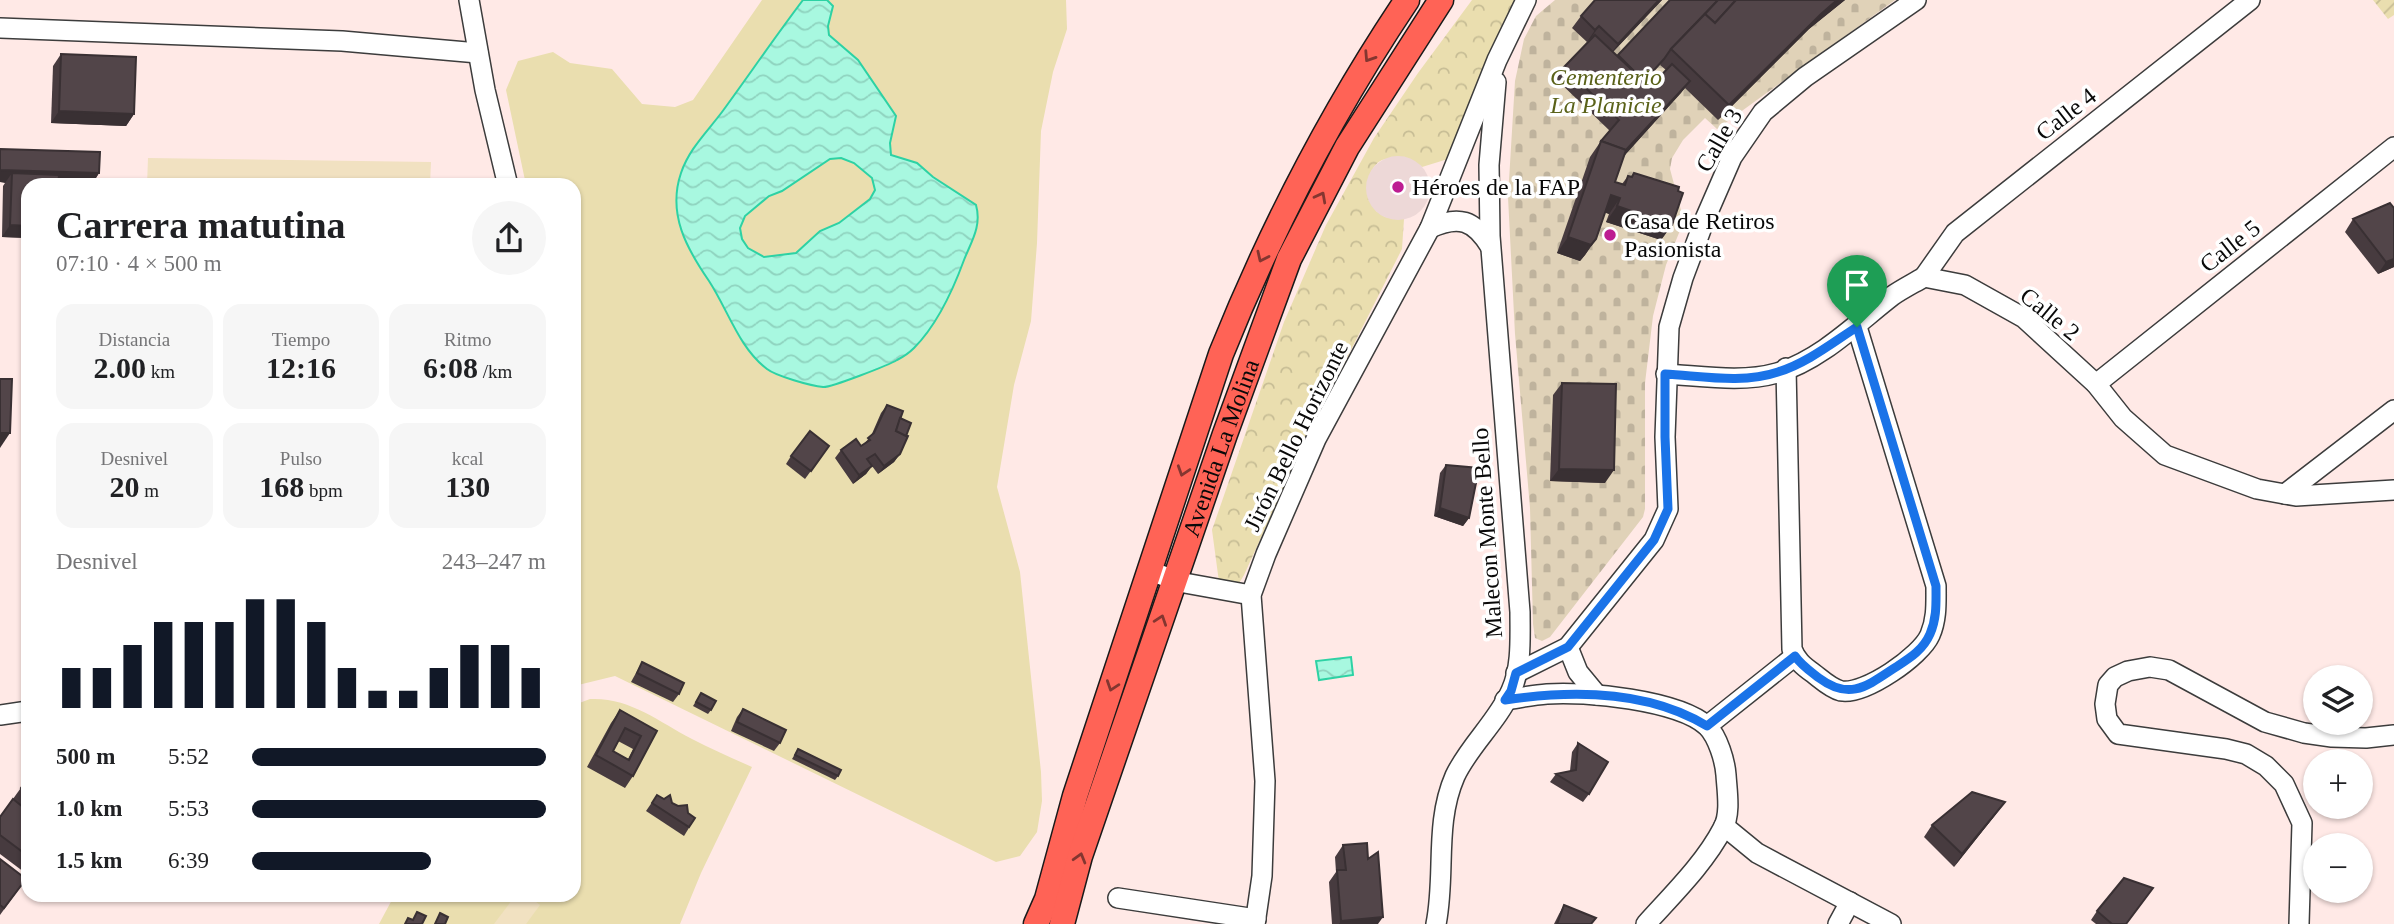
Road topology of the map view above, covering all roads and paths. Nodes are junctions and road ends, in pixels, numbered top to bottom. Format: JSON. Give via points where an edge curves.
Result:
{"nodes":[{"id":1,"x":469,"y":0,"type":"edge"},
{"id":2,"x":1407,"y":0,"type":"edge"},
{"id":3,"x":1441,"y":0,"type":"edge"},
{"id":4,"x":1526,"y":0,"type":"edge"},
{"id":5,"x":1916,"y":0,"type":"edge"},
{"id":6,"x":2250,"y":0,"type":"edge"},
{"id":7,"x":0,"y":28,"type":"edge"},
{"id":8,"x":478,"y":53,"type":"junction"},
{"id":9,"x":1497,"y":60,"type":"junction"},
{"id":10,"x":2394,"y":147,"type":"edge"},
{"id":11,"x":506,"y":178,"type":"edge"},
{"id":12,"x":1430,"y":228,"type":"junction"},
{"id":13,"x":1490,"y":246,"type":"junction"},
{"id":14,"x":1924,"y":277,"type":"junction"},
{"id":15,"x":1857,"y":327,"type":"junction"},
{"id":16,"x":1786,"y":369,"type":"junction"},
{"id":17,"x":1665,"y":374,"type":"junction"},
{"id":18,"x":2096,"y":384,"type":"junction"},
{"id":19,"x":2394,"y":410,"type":"edge"},
{"id":20,"x":2394,"y":490,"type":"edge"},
{"id":21,"x":2285,"y":494,"type":"junction"},
{"id":22,"x":1151,"y":571,"type":"junction"},
{"id":23,"x":1175,"y":581,"type":"junction"},
{"id":24,"x":1251,"y":595,"type":"junction"},
{"id":25,"x":1568,"y":647,"type":"junction"},
{"id":26,"x":1795,"y":656,"type":"junction"},
{"id":27,"x":1516,"y":673,"type":"junction"},
{"id":28,"x":1597,"y":695,"type":"junction"},
{"id":29,"x":1505,"y":700,"type":"junction"},
{"id":30,"x":21,"y":712,"type":"edge"},
{"id":31,"x":0,"y":715,"type":"edge"},
{"id":32,"x":1707,"y":726,"type":"junction"},
{"id":33,"x":2394,"y":735,"type":"edge"},
{"id":34,"x":1724,"y":826,"type":"junction"},
{"id":35,"x":1118,"y":898,"type":"dead end"},
{"id":36,"x":1850,"y":902,"type":"junction"},
{"id":37,"x":1255,"y":922,"type":"edge"},
{"id":38,"x":1036,"y":924,"type":"edge"},
{"id":39,"x":1062,"y":924,"type":"edge"},
{"id":40,"x":1436,"y":924,"type":"edge"},
{"id":41,"x":1646,"y":924,"type":"edge"},
{"id":42,"x":1838,"y":924,"type":"edge"},
{"id":43,"x":1891,"y":924,"type":"edge"},
{"id":44,"x":2299,"y":924,"type":"edge"}],
"edges":[{"from":1,"to":8,"type":"street"},
{"from":2,"to":22,"type":"main road","name":"Avenida La Molina","one_way":true,"via":[[1365,62],[1303,171],[1248,286],[1221,354]]},
{"from":23,"to":3,"type":"main road","name":"Avenida La Molina","one_way":true,"via":[[1289,259],[1347,147]]},
{"from":4,"to":9,"type":"street","name":"Jirón Bello Horizonte"},
{"from":5,"to":17,"type":"street","name":"Calle 3","via":[[1763,111],[1732,158],[1683,278],[1669,327]]},
{"from":6,"to":14,"type":"street","name":"Calle 4","via":[[1955,233]]},
{"from":7,"to":8,"type":"street","via":[[342,41]]},
{"from":8,"to":11,"type":"street"},
{"from":9,"to":12,"type":"street","name":"Jirón Bello Horizonte"},
{"from":9,"to":13,"type":"street","name":"Malecon Monte Bello","via":[[1489,165]]},
{"from":10,"to":18,"type":"street","name":"Calle 5"},
{"from":12,"to":13,"type":"street","via":[[1447,220],[1465,221],[1481,231]]},
{"from":12,"to":24,"type":"street","name":"Jirón Bello Horizonte","via":[[1316,439]]},
{"from":13,"to":27,"type":"street","name":"Malecon Monte Bello","via":[[1520,612]]},
{"from":14,"to":15,"type":"street","via":[[1894,295]]},
{"from":14,"to":18,"type":"street","name":"Calle 2","via":[[1965,285],[2024,318]]},
{"from":15,"to":16,"type":"street"},
{"from":15,"to":26,"type":"street","via":[[1936,586],[1936,614],[1921,650],[1870,685],[1853,691],[1829,686]]},
{"from":16,"to":17,"type":"street","via":[[1731,379]]},
{"from":16,"to":26,"type":"street"},
{"from":17,"to":25,"type":"street","name":"Calle 3","via":[[1668,509],[1654,540]]},
{"from":18,"to":21,"type":"street","name":"Calle 2","via":[[2123,418],[2165,456],[2257,489]]},
{"from":19,"to":21,"type":"street"},
{"from":20,"to":21,"type":"street","name":"Calle 2"},
{"from":22,"to":23,"type":"street"},
{"from":22,"to":38,"type":"main road","name":"Avenida La Molina","one_way":true},
{"from":23,"to":24,"type":"street"},
{"from":39,"to":23,"type":"main road","name":"Avenida La Molina","one_way":true,"via":[[1080,856]]},
{"from":24,"to":37,"type":"street","name":"Jirón Bello Horizonte","via":[[1265,781],[1262,876]]},
{"from":25,"to":27,"type":"street"},
{"from":25,"to":28,"type":"street","via":[[1578,672]]},
{"from":26,"to":32,"type":"street"},
{"from":27,"to":29,"type":"street","name":"Malecon Monte Bello"},
{"from":28,"to":29,"type":"street","via":[[1548,694]]},
{"from":28,"to":32,"type":"street","via":[[1674,709]]},
{"from":29,"to":40,"type":"street","name":"Malecon Monte Bello","via":[[1455,776],[1441,830]]},
{"from":30,"to":31,"type":"street"},
{"from":32,"to":34,"type":"street","via":[[1715,736],[1725,770]]},
{"from":33,"to":44,"type":"street","via":[[2332,737],[2265,722],[2169,670],[2127,671],[2108,685],[2107,719],[2118,734],[2246,754],[2284,784],[2302,823]]},
{"from":34,"to":36,"type":"street","via":[[1757,853]]},
{"from":34,"to":41,"type":"street","via":[[1693,871]]},
{"from":35,"to":37,"type":"street"},
{"from":36,"to":42,"type":"street"},
{"from":36,"to":43,"type":"street"}]}
